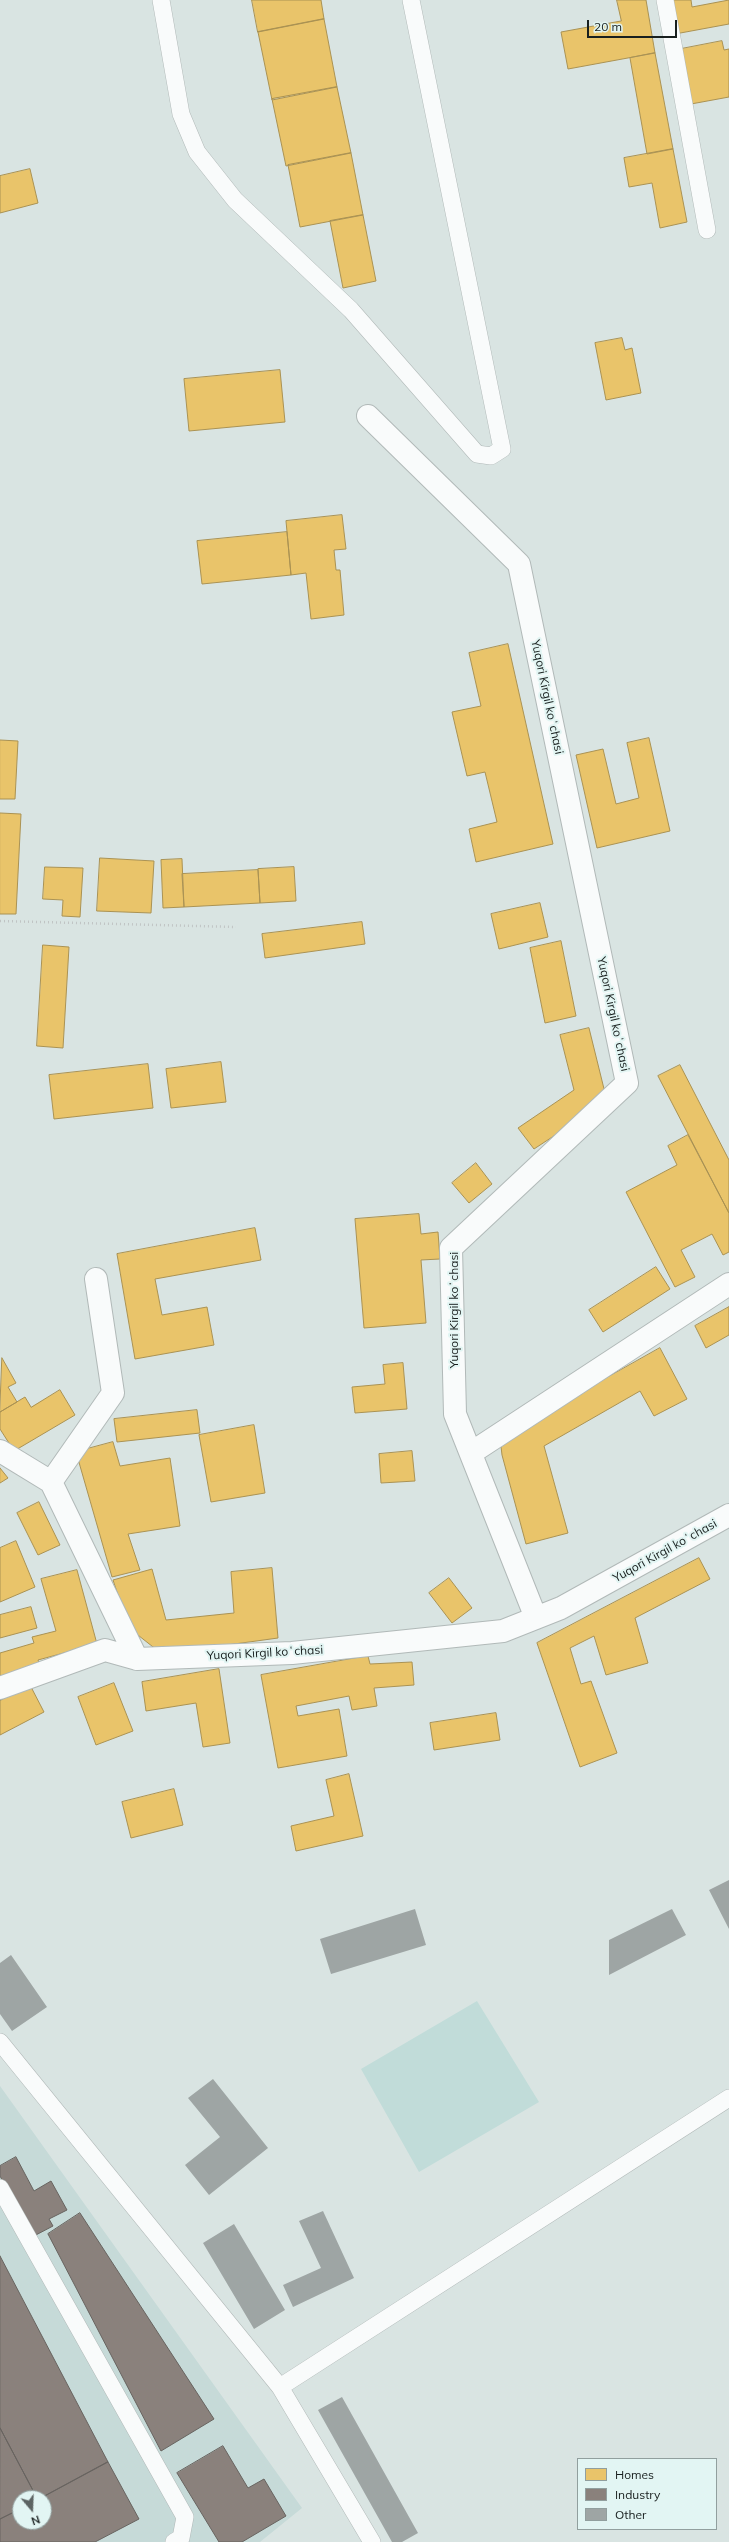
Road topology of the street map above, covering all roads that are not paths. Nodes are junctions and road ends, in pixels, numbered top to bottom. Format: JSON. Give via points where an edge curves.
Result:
{"nodes":[{"id":1,"x":161,"y":0,"type":"edge"},
{"id":2,"x":411,"y":0,"type":"edge"},
{"id":3,"x":665,"y":0,"type":"edge"},
{"id":4,"x":707,"y":230,"type":"dead end"},
{"id":5,"x":368,"y":416,"type":"dead end"},
{"id":6,"x":96,"y":1279,"type":"dead end"},
{"id":7,"x":729,"y":1284,"type":"edge"},
{"id":8,"x":0,"y":1450,"type":"edge"},
{"id":9,"x":471,"y":1453,"type":"junction"},
{"id":10,"x":51,"y":1482,"type":"junction"},
{"id":11,"x":729,"y":1515,"type":"edge"},
{"id":12,"x":536,"y":1618,"type":"junction"},
{"id":13,"x":137,"y":1659,"type":"junction"},
{"id":14,"x":0,"y":1688,"type":"edge"},
{"id":15,"x":0,"y":2042,"type":"edge"},
{"id":16,"x":729,"y":2098,"type":"edge"},
{"id":17,"x":0,"y":2188,"type":"edge"},
{"id":18,"x":280,"y":2387,"type":"junction"},
{"id":19,"x":174,"y":2542,"type":"edge"},
{"id":20,"x":372,"y":2542,"type":"edge"}],
"edges":[{"from":1,"to":2,"type":"lane","via":[[181,114],[197,152],[234,200],[351,310],[477,454],[491,456],[502,450]]},
{"from":3,"to":4,"type":"lane"},
{"from":5,"to":9,"type":"street","name":"Yuqori Kirgil koʻchasi","via":[[520,564],[627,1083],[451,1248],[456,1414]]},
{"from":6,"to":10,"type":"street","via":[[113,1393]]},
{"from":7,"to":9,"type":"street"},
{"from":8,"to":10,"type":"street"},
{"from":9,"to":12,"type":"street","name":"Yuqori Kirgil koʻchasi"},
{"from":10,"to":13,"type":"street"},
{"from":11,"to":12,"type":"street","name":"Yuqori Kirgil koʻchasi","via":[[561,1608]]},
{"from":12,"to":13,"type":"street","name":"Yuqori Kirgil koʻchasi","via":[[503,1630],[292,1654]]},
{"from":13,"to":14,"type":"street","name":"Yuqori Kirgil koʻchasi","via":[[105,1650]]},
{"from":15,"to":18,"type":"lane"},
{"from":16,"to":18,"type":"lane"},
{"from":17,"to":19,"type":"lane","via":[[185,2517],[181,2538]]},
{"from":18,"to":20,"type":"lane"}]}
